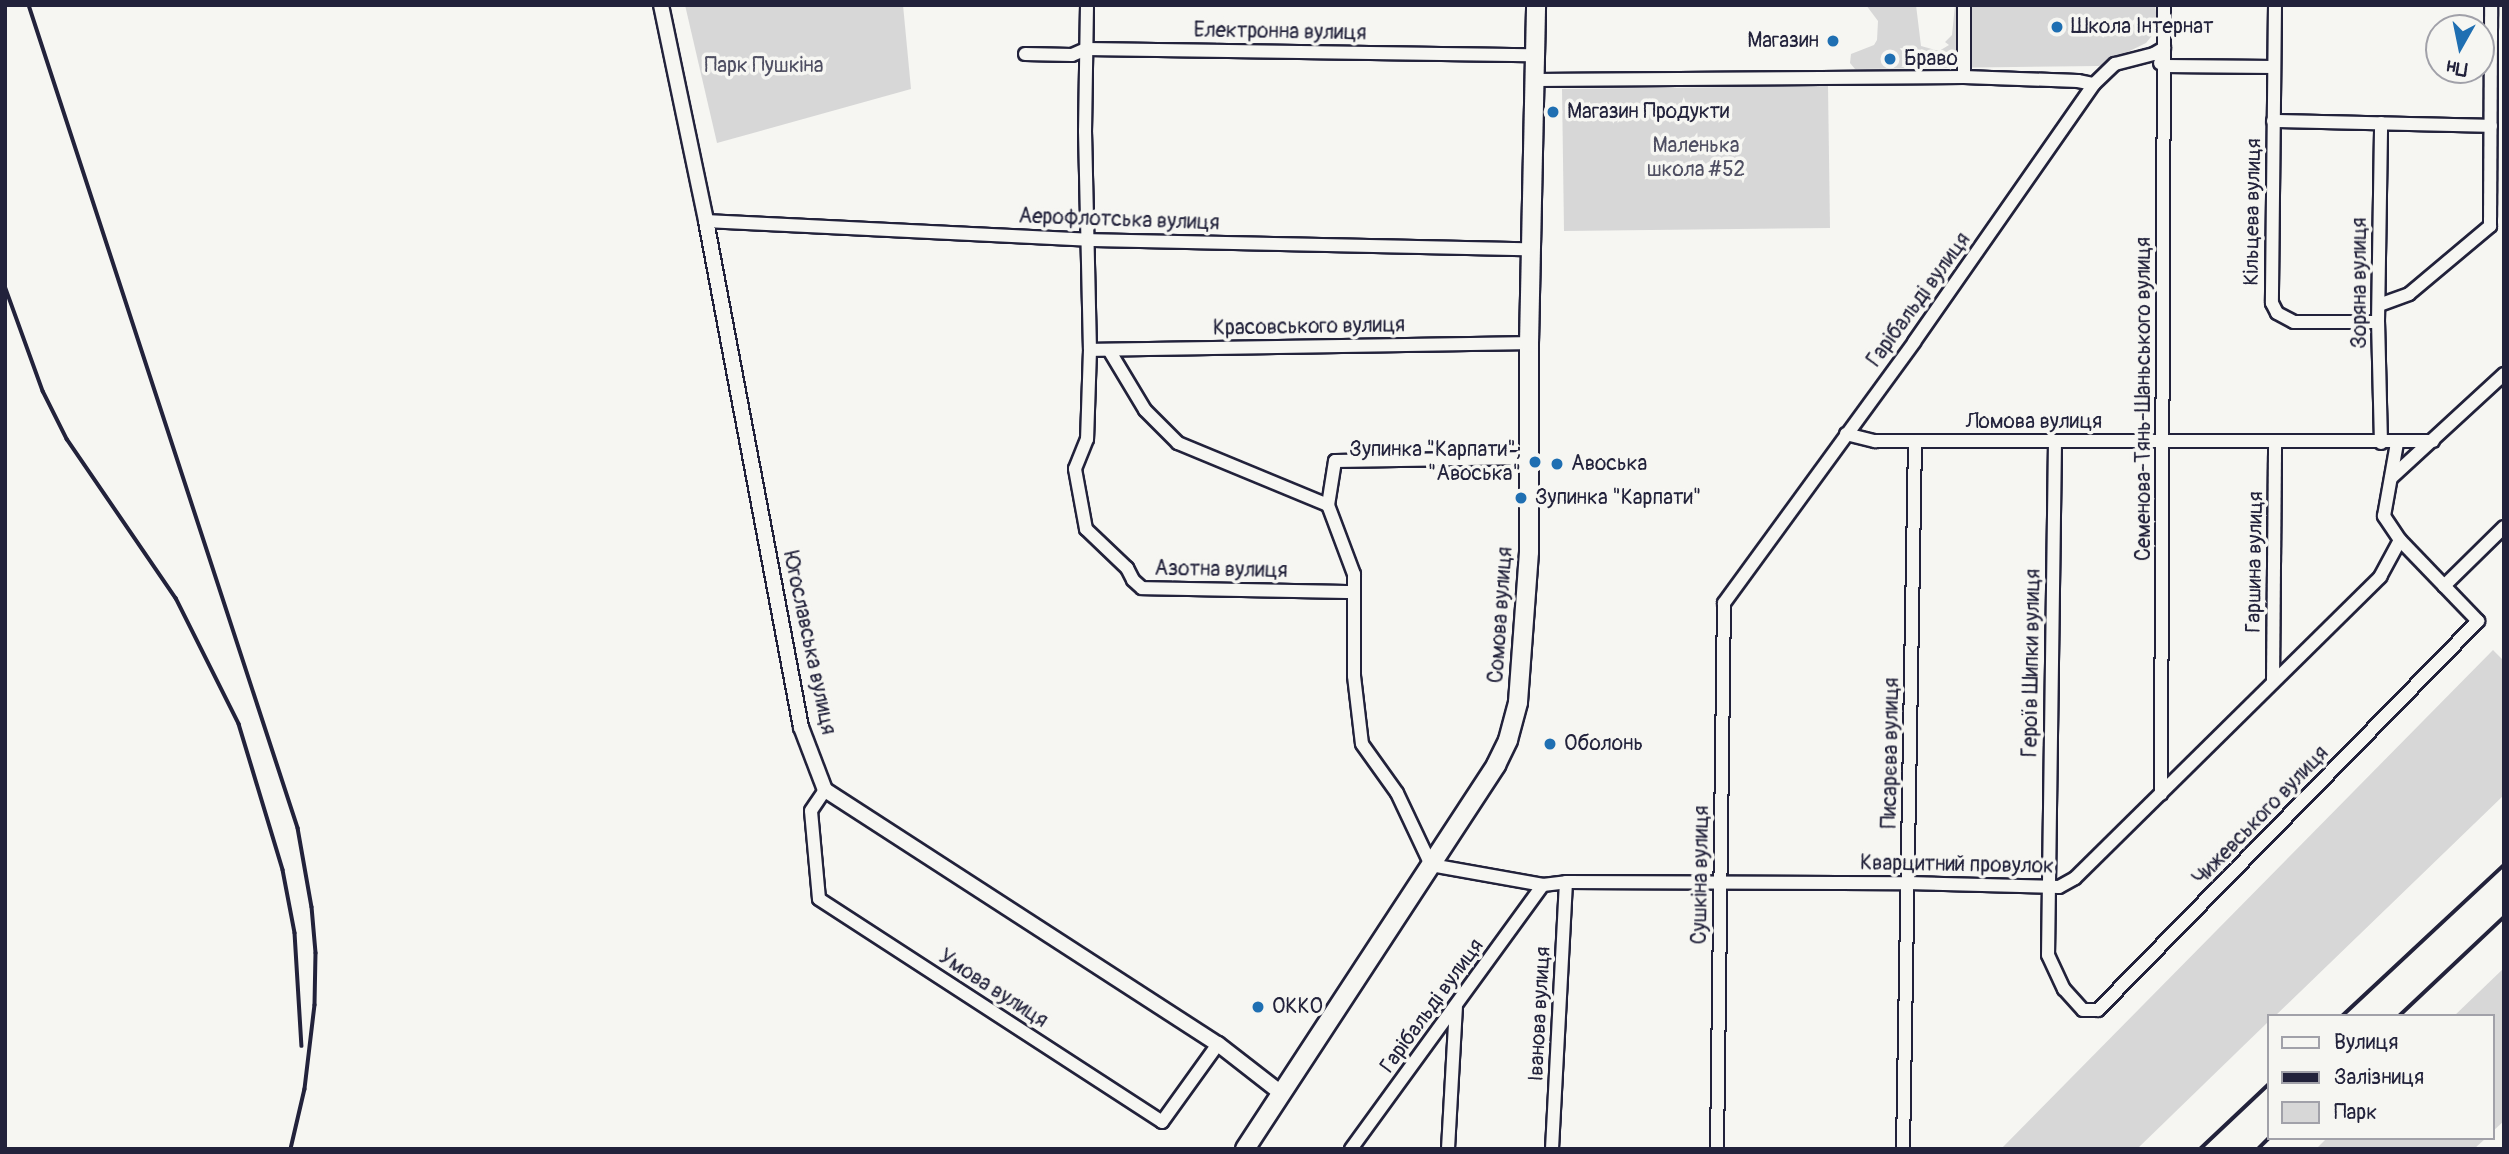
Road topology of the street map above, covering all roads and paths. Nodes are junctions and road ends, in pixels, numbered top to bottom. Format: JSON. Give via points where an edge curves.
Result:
{"nodes":[{"id":1,"x":661,"y":5,"type":"edge"},
{"id":2,"x":1087,"y":5,"type":"edge"},
{"id":3,"x":1536,"y":5,"type":"edge"},
{"id":4,"x":1964,"y":5,"type":"edge"},
{"id":5,"x":2164,"y":5,"type":"edge"},
{"id":6,"x":2275,"y":5,"type":"edge"},
{"id":7,"x":2491,"y":5,"type":"edge"},
{"id":8,"x":2164,"y":48,"type":"junction"},
{"id":9,"x":1086,"y":49,"type":"junction"},
{"id":10,"x":1026,"y":54,"type":"dead end"},
{"id":11,"x":1535,"y":55,"type":"junction"},
{"id":12,"x":2146,"y":56,"type":"junction"},
{"id":13,"x":2165,"y":66,"type":"junction"},
{"id":14,"x":2274,"y":67,"type":"junction"},
{"id":15,"x":2498,"y":71,"type":"edge"},
{"id":16,"x":1964,"y":77,"type":"junction"},
{"id":17,"x":1535,"y":80,"type":"junction"},
{"id":18,"x":2094,"y":84,"type":"junction"},
{"id":19,"x":2273,"y":121,"type":"junction"},
{"id":20,"x":2381,"y":123,"type":"junction"},
{"id":21,"x":2491,"y":126,"type":"junction"},
{"id":22,"x":706,"y":221,"type":"junction"},
{"id":23,"x":1088,"y":240,"type":"junction"},
{"id":24,"x":1531,"y":249,"type":"junction"},
{"id":25,"x":2379,"y":305,"type":"junction"},
{"id":26,"x":2378,"y":322,"type":"junction"},
{"id":27,"x":1529,"y":343,"type":"junction"},
{"id":28,"x":1109,"y":349,"type":"junction"},
{"id":29,"x":1090,"y":350,"type":"junction"},
{"id":30,"x":2504,"y":374,"type":"edge"},
{"id":31,"x":1846,"y":434,"type":"junction"},
{"id":32,"x":1915,"y":441,"type":"junction"},
{"id":33,"x":2055,"y":442,"type":"junction"},
{"id":34,"x":2163,"y":442,"type":"junction"},
{"id":35,"x":2432,"y":442,"type":"junction"},
{"id":36,"x":2275,"y":443,"type":"junction"},
{"id":37,"x":2381,"y":443,"type":"junction"},
{"id":38,"x":2397,"y":443,"type":"junction"},
{"id":39,"x":1529,"y":458,"type":"junction"},
{"id":40,"x":2390,"y":478,"type":"junction"},
{"id":41,"x":1328,"y":505,"type":"junction"},
{"id":42,"x":2504,"y":527,"type":"edge"},
{"id":43,"x":2400,"y":540,"type":"junction"},
{"id":44,"x":2444,"y":586,"type":"junction"},
{"id":45,"x":1354,"y":592,"type":"junction"},
{"id":46,"x":1724,"y":603,"type":"joint"},
{"id":47,"x":2273,"y":681,"type":"junction"},
{"id":48,"x":825,"y":790,"type":"junction"},
{"id":49,"x":2161,"y":794,"type":"junction"},
{"id":50,"x":1431,"y":865,"type":"junction"},
{"id":51,"x":1566,"y":882,"type":"junction"},
{"id":52,"x":1721,"y":883,"type":"junction"},
{"id":53,"x":1908,"y":883,"type":"junction"},
{"id":54,"x":1543,"y":885,"type":"junction"},
{"id":55,"x":2047,"y":886,"type":"junction"},
{"id":56,"x":1456,"y":1006,"type":"junction"},
{"id":57,"x":1217,"y":1044,"type":"junction"},
{"id":58,"x":1281,"y":1093,"type":"junction"},
{"id":59,"x":1245,"y":1149,"type":"edge"},
{"id":60,"x":1351,"y":1149,"type":"edge"},
{"id":61,"x":1448,"y":1149,"type":"edge"},
{"id":62,"x":1552,"y":1149,"type":"edge"},
{"id":63,"x":1717,"y":1149,"type":"edge"},
{"id":64,"x":1903,"y":1149,"type":"edge"}],
"edges":[{"from":1,"to":22,"type":"street","name":"Югославська вулиця"},
{"from":2,"to":9,"type":"street","name":"Азотна вулиця"},
{"from":3,"to":11,"type":"main road","name":"Сомова вулиця"},
{"from":4,"to":16,"type":"street"},
{"from":5,"to":8,"type":"street","name":"Семенова-Тянь-Шаньського вулиця"},
{"from":6,"to":14,"type":"street","name":"Кільцева вулиця"},
{"from":7,"to":15,"type":"street"},
{"from":8,"to":12,"type":"street","name":"Гарібальді вулиця"},
{"from":8,"to":13,"type":"street","name":"Семенова-Тянь-Шаньського вулиця"},
{"from":9,"to":10,"type":"street","name":"Електронна вулиця","via":[[1072,55]]},
{"from":9,"to":11,"type":"street","name":"Електронна вулиця"},
{"from":9,"to":23,"type":"street","name":"Азотна вулиця"},
{"from":11,"to":17,"type":"main road","name":"Сомова вулиця"},
{"from":12,"to":13,"type":"street"},
{"from":12,"to":18,"type":"street","name":"Гарібальді вулиця","via":[[2115,64]]},
{"from":13,"to":14,"type":"street"},
{"from":13,"to":34,"type":"street","name":"Семенова-Тянь-Шаньського вулиця"},
{"from":14,"to":19,"type":"street","name":"Кільцева вулиця"},
{"from":15,"to":21,"type":"street"},
{"from":16,"to":17,"type":"street"},
{"from":16,"to":18,"type":"street"},
{"from":17,"to":24,"type":"main road","name":"Сомова вулиця"},
{"from":18,"to":31,"type":"street","name":"Гарібальді вулиця"},
{"from":19,"to":20,"type":"street"},
{"from":19,"to":26,"type":"street","name":"Кільцева вулиця","via":[[2272,303],[2277,313],[2294,322]]},
{"from":20,"to":21,"type":"street"},
{"from":20,"to":25,"type":"street","name":"Зоряна вулиця"},
{"from":21,"to":25,"type":"street","via":[[2490,226],[2409,294]]},
{"from":22,"to":23,"type":"street","name":"Аерофлотська вулиця"},
{"from":22,"to":48,"type":"street","name":"Югославська вулиця","via":[[801,727]]},
{"from":23,"to":24,"type":"street","name":"Аерофлотська вулиця"},
{"from":23,"to":29,"type":"street","name":"Азотна вулиця"},
{"from":24,"to":27,"type":"main road","name":"Сомова вулиця"},
{"from":25,"to":26,"type":"street","name":"Зоряна вулиця"},
{"from":26,"to":37,"type":"street","name":"Зоряна вулиця"},
{"from":27,"to":28,"type":"street","name":"Красовського вулиця"},
{"from":27,"to":39,"type":"main road","name":"Сомова вулиця"},
{"from":28,"to":29,"type":"street","name":"Красовського вулиця"},
{"from":28,"to":41,"type":"street","via":[[1145,410],[1178,443]]},
{"from":29,"to":45,"type":"street","name":"Азотна вулиця","via":[[1087,439],[1075,468],[1084,523],[1127,568],[1136,585]]},
{"from":30,"to":35,"type":"street"},
{"from":31,"to":32,"type":"street","name":"Ломова вулиця","via":[[1875,441]]},
{"from":31,"to":46,"type":"street","name":"Гарібальді вулиця"},
{"from":32,"to":33,"type":"street","name":"Ломова вулиця"},
{"from":32,"to":53,"type":"street","name":"Писарєва вулиця"},
{"from":33,"to":34,"type":"street","name":"Ломова вулиця"},
{"from":33,"to":55,"type":"street","name":"Героїв Шипки вулиця"},
{"from":34,"to":36,"type":"street","name":"Ломова вулиця"},
{"from":34,"to":49,"type":"street","name":"Семенова-Тянь-Шаньського вулиця"},
{"from":35,"to":38,"type":"street","name":"Ломова вулиця"},
{"from":35,"to":40,"type":"street"},
{"from":36,"to":37,"type":"street","name":"Ломова вулиця"},
{"from":36,"to":47,"type":"street","name":"Гаршина вулиця"},
{"from":37,"to":38,"type":"street","name":"Ломова вулиця"},
{"from":38,"to":40,"type":"street"},
{"from":39,"to":41,"type":"street","via":[[1335,461]]},
{"from":39,"to":50,"type":"main road","name":"Сомова вулиця","via":[[1529,552],[1515,715],[1496,765]]},
{"from":40,"to":43,"type":"street","via":[[2384,516]]},
{"from":41,"to":45,"type":"street","via":[[1354,574]]},
{"from":42,"to":44,"type":"street"},
{"from":43,"to":44,"type":"street","name":"Чижевського вулиця"},
{"from":43,"to":47,"type":"street","name":"Кварцитний провулок","via":[[2380,577]]},
{"from":44,"to":55,"type":"street","name":"Чижевського вулиця","via":[[2478,621],[2098,1010],[2083,1010],[2064,989],[2048,955]]},
{"from":45,"to":50,"type":"street","via":[[1354,676],[1362,744],[1398,793]]},
{"from":46,"to":52,"type":"street","name":"Сушкіна вулиця"},
{"from":47,"to":49,"type":"street","name":"Кварцитний провулок"},
{"from":48,"to":57,"type":"street"},
{"from":48,"to":57,"type":"street","name":"Умова вулиця","via":[[811,811],[819,899],[933,974],[1162,1122]]},
{"from":49,"to":55,"type":"street","name":"Кварцитний провулок","via":[[2068,884]]},
{"from":50,"to":54,"type":"street","name":"Кварцитний провулок"},
{"from":50,"to":58,"type":"main road","name":"Сомова вулиця"},
{"from":51,"to":52,"type":"street","name":"Кварцитний провулок"},
{"from":51,"to":54,"type":"street","name":"Кварцитний провулок"},
{"from":51,"to":62,"type":"street","name":"Іванова вулиця"},
{"from":52,"to":53,"type":"street","name":"Кварцитний провулок"},
{"from":52,"to":63,"type":"street","name":"Сушкіна вулиця"},
{"from":53,"to":55,"type":"street","name":"Кварцитний провулок"},
{"from":53,"to":64,"type":"street","name":"Писарєва вулиця"},
{"from":54,"to":56,"type":"street","name":"Гарібальді вулиця"},
{"from":56,"to":60,"type":"street","name":"Гарібальді вулиця"},
{"from":56,"to":61,"type":"street"},
{"from":57,"to":58,"type":"street"},
{"from":58,"to":59,"type":"main road","name":"Сомова вулиця"}]}
